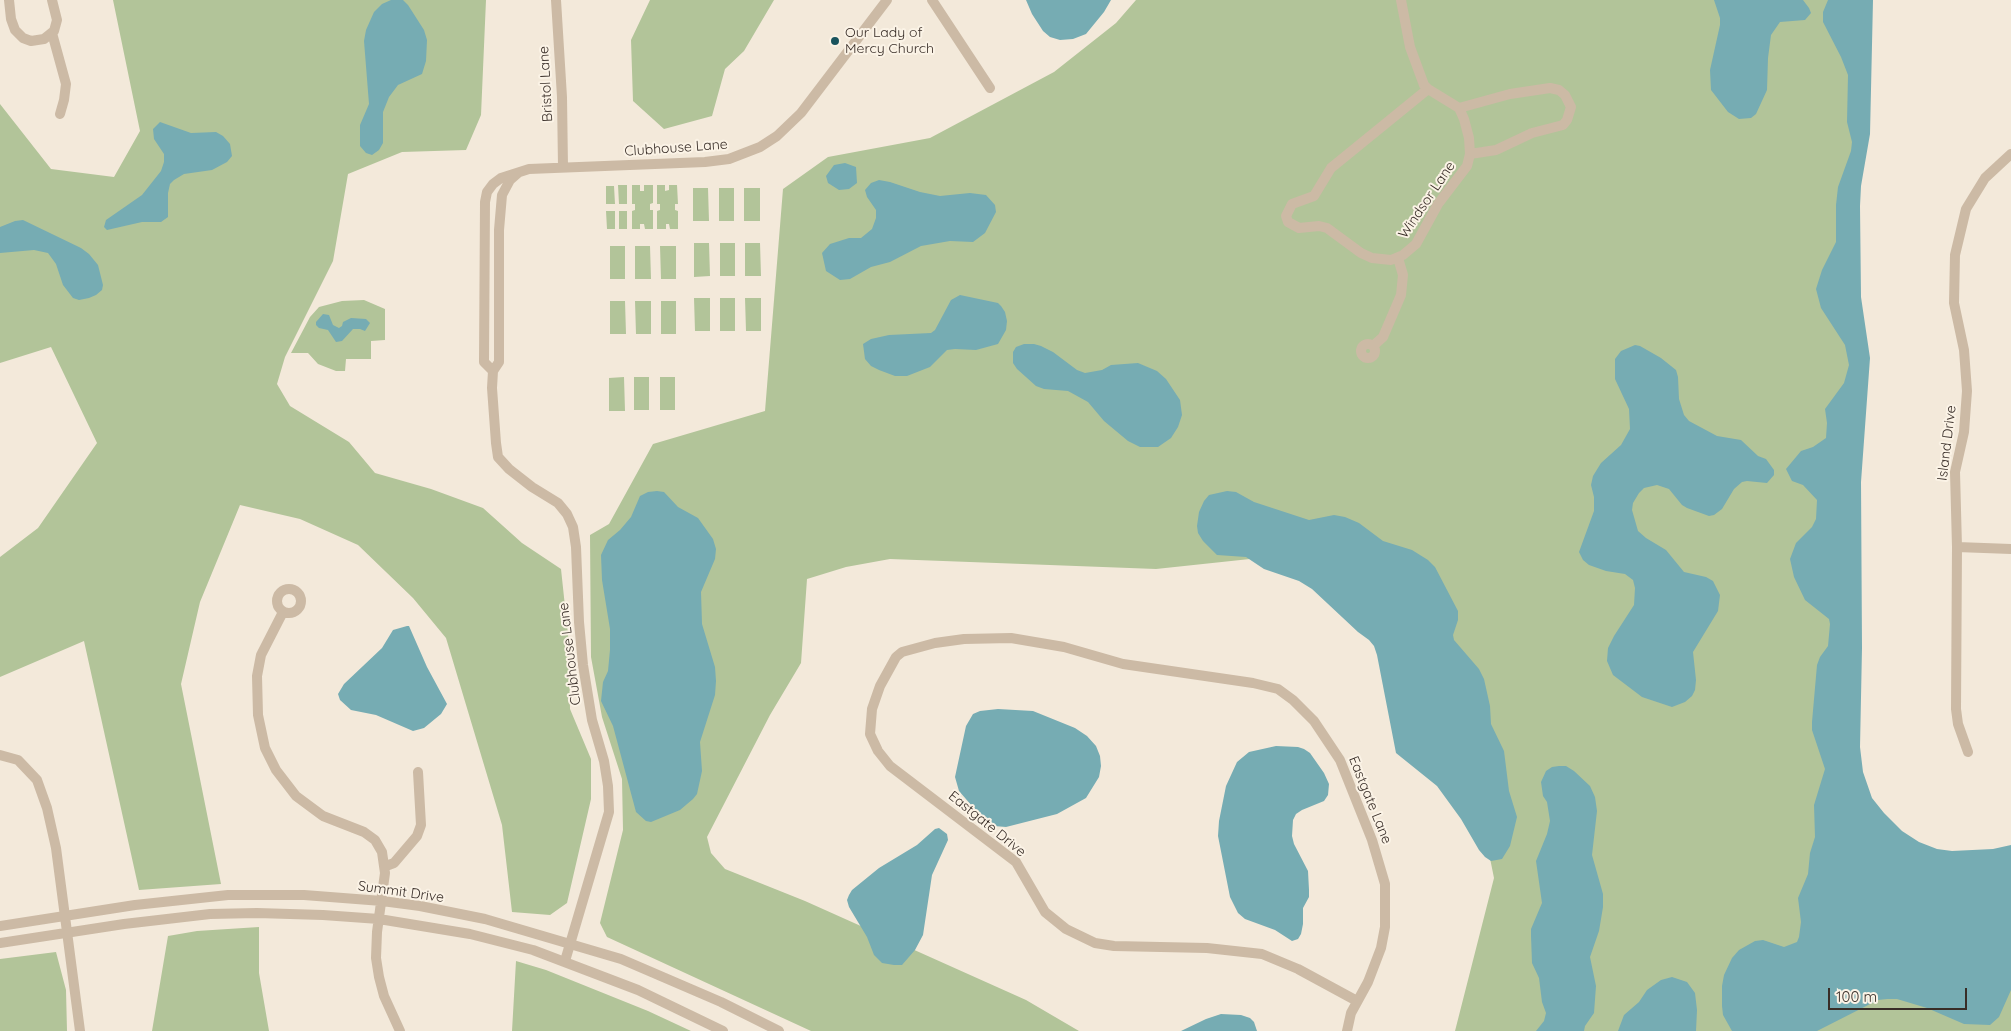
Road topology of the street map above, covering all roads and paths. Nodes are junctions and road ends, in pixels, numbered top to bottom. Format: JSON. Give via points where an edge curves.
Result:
{"nodes":[{"id":1,"x":9,"y":0,"type":"edge"},
{"id":2,"x":52,"y":0,"type":"edge"},
{"id":3,"x":556,"y":0,"type":"edge"},
{"id":4,"x":887,"y":0,"type":"edge"},
{"id":5,"x":932,"y":0,"type":"edge"},
{"id":6,"x":1401,"y":0,"type":"edge"},
{"id":7,"x":52,"y":33,"type":"junction"},
{"id":8,"x":990,"y":88,"type":"dead end"},
{"id":9,"x":1428,"y":89,"type":"junction"},
{"id":10,"x":1459,"y":108,"type":"junction"},
{"id":11,"x":60,"y":114,"type":"dead end"},
{"id":12,"x":1470,"y":154,"type":"junction"},
{"id":13,"x":2011,"y":154,"type":"edge"},
{"id":14,"x":563,"y":167,"type":"junction"},
{"id":15,"x":518,"y":173,"type":"junction"},
{"id":16,"x":1398,"y":258,"type":"junction"},
{"id":17,"x":1373,"y":346,"type":"dead end"},
{"id":18,"x":493,"y":371,"type":"junction"},
{"id":19,"x":1957,"y":547,"type":"junction"},
{"id":20,"x":2011,"y":549,"type":"edge"},
{"id":21,"x":283,"y":612,"type":"dead end"},
{"id":22,"x":1039,"y":642,"type":"joint"},
{"id":23,"x":1968,"y":752,"type":"dead end"},
{"id":24,"x":0,"y":754,"type":"edge"},
{"id":25,"x":418,"y":772,"type":"dead end"},
{"id":26,"x":386,"y":866,"type":"junction"},
{"id":27,"x":382,"y":901,"type":"junction"},
{"id":28,"x":65,"y":915,"type":"junction"},
{"id":29,"x":379,"y":919,"type":"junction"},
{"id":30,"x":0,"y":926,"type":"edge"},
{"id":31,"x":68,"y":933,"type":"junction"},
{"id":32,"x":0,"y":943,"type":"edge"},
{"id":33,"x":570,"y":944,"type":"junction"},
{"id":34,"x":565,"y":961,"type":"junction"},
{"id":35,"x":1357,"y":1002,"type":"junction"},
{"id":36,"x":80,"y":1031,"type":"edge"},
{"id":37,"x":400,"y":1031,"type":"edge"},
{"id":38,"x":723,"y":1031,"type":"edge"},
{"id":39,"x":779,"y":1031,"type":"edge"},
{"id":40,"x":1347,"y":1031,"type":"edge"}],
"edges":[{"from":1,"to":7,"type":"street","via":[[16,30],[24,38],[31,41],[44,39]]},
{"from":2,"to":7,"type":"street","via":[[57,20]]},
{"from":3,"to":14,"type":"street","name":"Bristol Lane"},
{"from":4,"to":14,"type":"street","name":"Clubhouse Lane","via":[[802,113],[760,147],[730,159],[705,162]]},
{"from":5,"to":8,"type":"street"},
{"from":6,"to":9,"type":"street","via":[[1410,47]]},
{"from":7,"to":11,"type":"street","via":[[66,84]]},
{"from":9,"to":10,"type":"street"},
{"from":9,"to":16,"type":"street","name":"Windsor Lane","via":[[1331,168],[1314,196],[1292,204],[1286,216],[1288,222],[1299,228],[1327,228],[1372,258]]},
{"from":10,"to":12,"type":"street","name":"Windsor Lane","via":[[1466,125]]},
{"from":10,"to":12,"type":"street","via":[[1510,94],[1550,88],[1565,95],[1570,107],[1563,125],[1532,133],[1496,150]]},
{"from":12,"to":16,"type":"street","name":"Windsor Lane","via":[[1467,166],[1438,204],[1421,237]]},
{"from":13,"to":19,"type":"street","name":"Island Drive","via":[[1985,178],[1966,209],[1955,255],[1954,303],[1964,350],[1967,391],[1964,432],[1955,472]]},
{"from":14,"to":15,"type":"street","name":"Clubhouse Lane","via":[[529,169]]},
{"from":15,"to":18,"type":"street","name":"Clubhouse Lane","via":[[502,195],[500,362]]},
{"from":15,"to":18,"type":"street","name":"Clubhouse Lane","via":[[493,184],[485,202],[484,362]]},
{"from":16,"to":17,"type":"street","via":[[1403,275],[1401,295],[1383,337]]},
{"from":18,"to":33,"type":"street","name":"Clubhouse Lane","via":[[493,416],[498,456],[520,478],[558,503],[571,521],[575,534],[584,665],[592,720],[604,761],[609,812]]},
{"from":19,"to":20,"type":"street"},
{"from":19,"to":23,"type":"street","name":"Island Drive","via":[[1956,709]]},
{"from":21,"to":26,"type":"street","via":[[261,655],[257,676],[258,715],[265,748],[276,770],[296,796],[323,816],[364,832],[375,840]]},
{"from":22,"to":35,"type":"street","name":"Eastgate Lane","via":[[1123,664],[1278,689],[1314,721],[1340,760],[1372,840],[1385,884],[1385,927],[1381,948],[1372,975]]},
{"from":22,"to":35,"type":"street","name":"Eastgate Drive","via":[[1011,638],[964,639],[902,652],[887,671],[872,709],[870,734],[878,751],[890,766],[1016,862],[1050,917],[1083,938],[1114,946],[1207,948],[1262,954]]},
{"from":24,"to":28,"type":"street","via":[[18,760],[37,780],[56,848]]},
{"from":25,"to":26,"type":"street","via":[[421,825],[417,836],[394,863]]},
{"from":26,"to":27,"type":"street"},
{"from":27,"to":28,"type":"street","name":"Summit Drive","via":[[228,896],[154,902]]},
{"from":27,"to":29,"type":"street"},
{"from":27,"to":33,"type":"street","name":"Summit Drive","via":[[485,920]]},
{"from":28,"to":30,"type":"street","name":"Summit Drive"},
{"from":28,"to":31,"type":"street"},
{"from":29,"to":31,"type":"street","via":[[266,913],[210,914]]},
{"from":29,"to":34,"type":"street","via":[[470,934]]},
{"from":29,"to":37,"type":"street","via":[[376,945],[379,977]]},
{"from":31,"to":32,"type":"street"},
{"from":31,"to":36,"type":"street"},
{"from":33,"to":34,"type":"street","name":"Clubhouse Lane"},
{"from":33,"to":39,"type":"street","name":"Summit Drive","via":[[664,977]]},
{"from":34,"to":38,"type":"street","via":[[638,990]]},
{"from":35,"to":40,"type":"street"}]}
